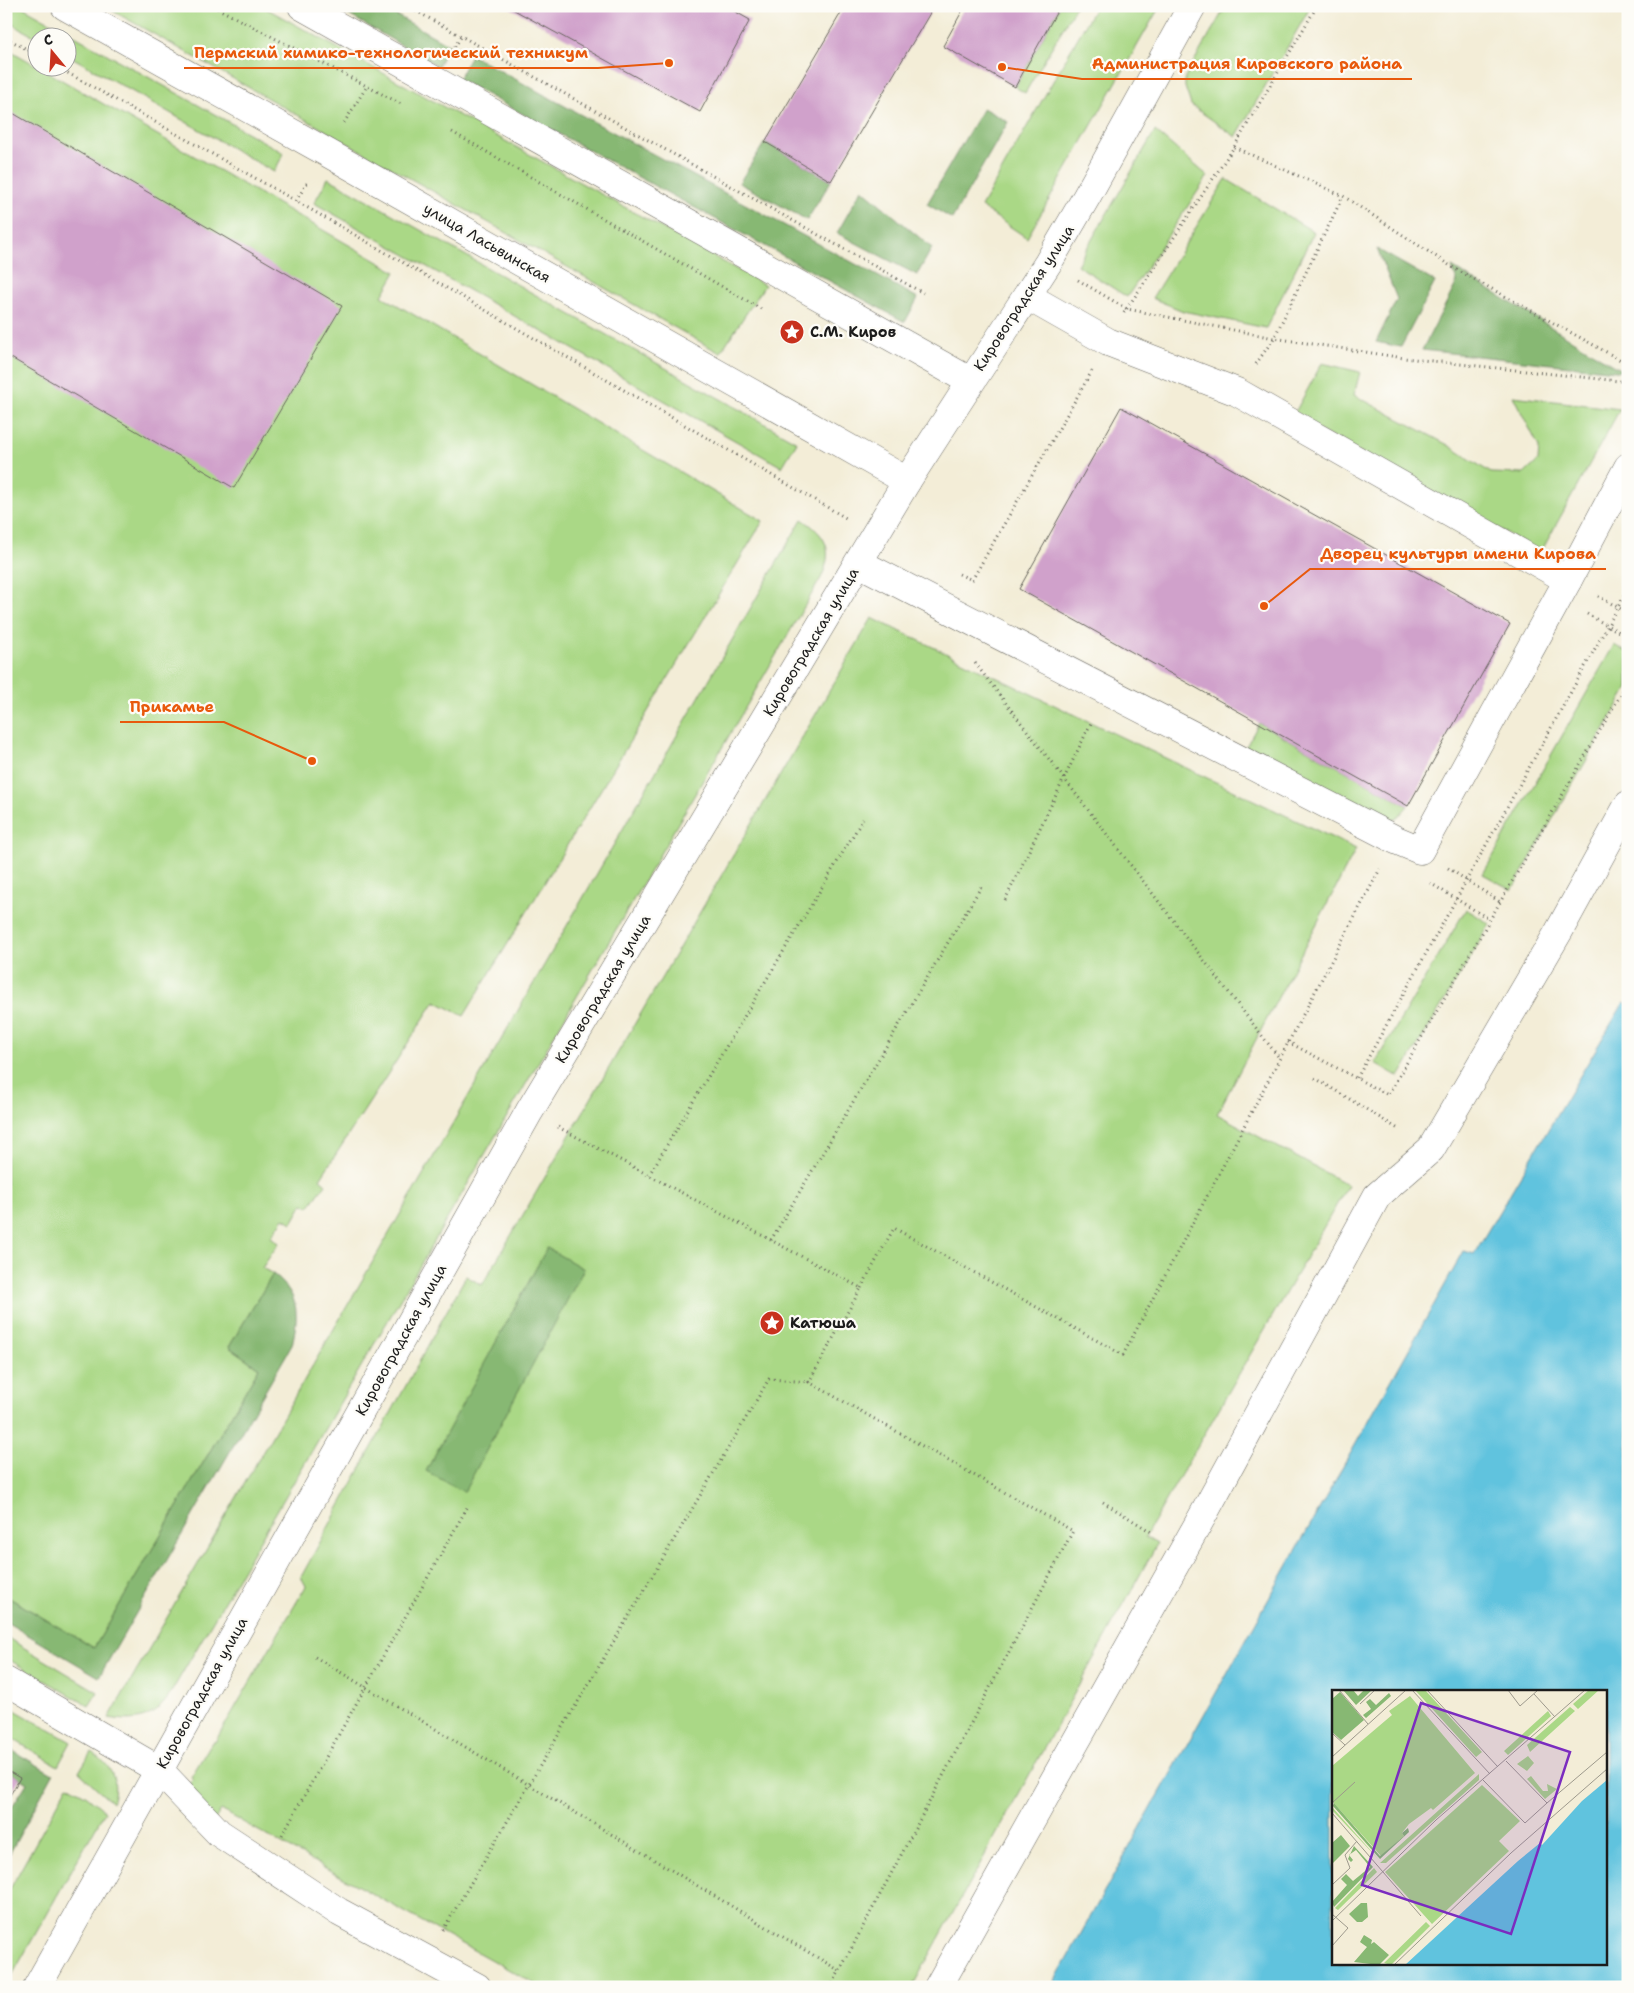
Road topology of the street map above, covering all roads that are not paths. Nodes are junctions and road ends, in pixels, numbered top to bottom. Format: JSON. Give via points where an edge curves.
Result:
{"nodes":[{"id":1,"x":65,"y":6,"type":"edge"},
{"id":2,"x":302,"y":6,"type":"edge"},
{"id":3,"x":1192,"y":6,"type":"edge"},
{"id":4,"x":1027,"y":296,"type":"junction"},
{"id":5,"x":970,"y":381,"type":"junction"},
{"id":6,"x":1628,"y":467,"type":"edge"},
{"id":7,"x":907,"y":482,"type":"junction"},
{"id":8,"x":859,"y":563,"type":"junction"},
{"id":9,"x":1563,"y":589,"type":"junction"},
{"id":10,"x":1628,"y":806,"type":"edge"},
{"id":11,"x":6,"y":1681,"type":"edge"},
{"id":12,"x":159,"y":1770,"type":"junction"},
{"id":13,"x":38,"y":1987,"type":"edge"},
{"id":14,"x":477,"y":1987,"type":"edge"},
{"id":15,"x":938,"y":1987,"type":"edge"}],
"edges":[{"from":1,"to":7,"type":"street","name":"улица Ласьвинская"},
{"from":2,"to":5,"type":"street"},
{"from":3,"to":4,"type":"street","name":"Кировоградская улица","via":[[1087,196]]},
{"from":4,"to":5,"type":"street","name":"Кировоградская улица"},
{"from":4,"to":9,"type":"street","via":[[1108,342],[1237,392]]},
{"from":5,"to":7,"type":"street","name":"Кировоградская улица"},
{"from":6,"to":9,"type":"street"},
{"from":7,"to":8,"type":"street","name":"Кировоградская улица"},
{"from":8,"to":9,"type":"street","via":[[1420,850]]},
{"from":8,"to":12,"type":"street","name":"Кировоградская улица","via":[[529,1112]]},
{"from":10,"to":15,"type":"street","via":[[1431,1149],[1377,1196],[1202,1517]]},
{"from":11,"to":12,"type":"street"},
{"from":12,"to":13,"type":"street","name":"Кировоградская улица"},
{"from":12,"to":14,"type":"street","via":[[219,1833],[339,1912]]}]}
